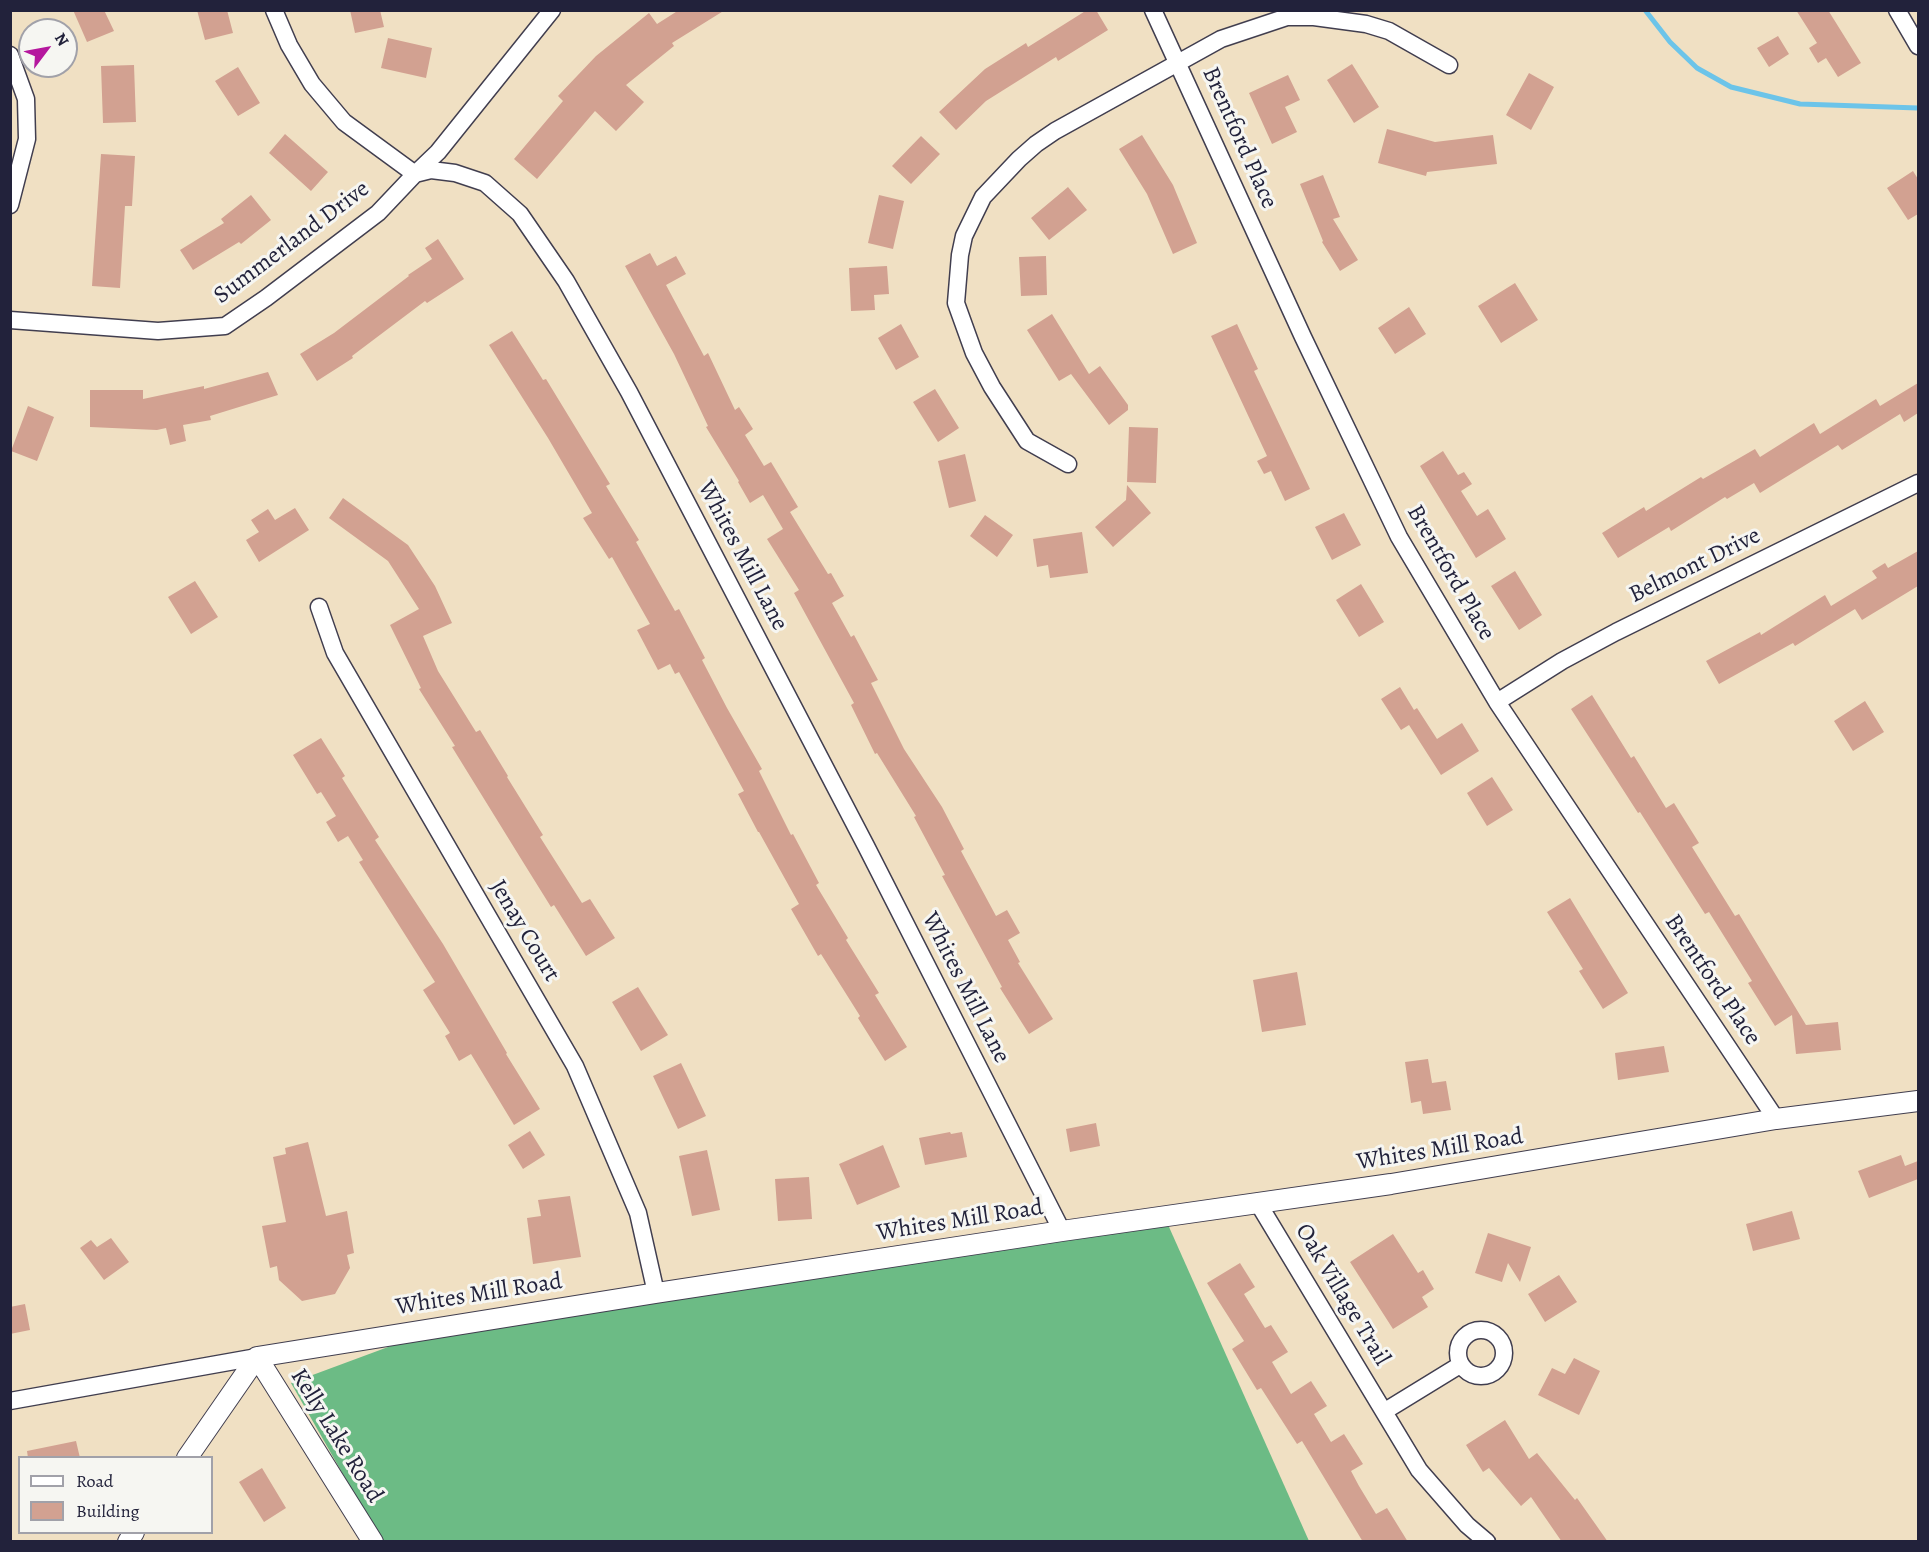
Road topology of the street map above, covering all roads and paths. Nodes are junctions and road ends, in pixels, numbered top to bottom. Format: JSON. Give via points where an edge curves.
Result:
{"nodes":[{"id":1,"x":274,"y":10,"type":"edge"},
{"id":2,"x":552,"y":10,"type":"edge"},
{"id":3,"x":1154,"y":10,"type":"edge"},
{"id":4,"x":1897,"y":10,"type":"edge"},
{"id":5,"x":1918,"y":46,"type":"edge"},
{"id":6,"x":10,"y":55,"type":"edge"},
{"id":7,"x":1179,"y":63,"type":"junction"},
{"id":8,"x":1449,"y":65,"type":"dead end"},
{"id":9,"x":415,"y":174,"type":"junction"},
{"id":10,"x":10,"y":204,"type":"edge"},
{"id":11,"x":10,"y":320,"type":"edge"},
{"id":12,"x":1068,"y":464,"type":"dead end"},
{"id":13,"x":1918,"y":483,"type":"edge"},
{"id":14,"x":319,"y":607,"type":"dead end"},
{"id":15,"x":1497,"y":702,"type":"junction"},
{"id":16,"x":1918,"y":1101,"type":"edge"},
{"id":17,"x":1776,"y":1119,"type":"junction"},
{"id":18,"x":1258,"y":1203,"type":"junction"},
{"id":19,"x":1062,"y":1231,"type":"junction"},
{"id":20,"x":656,"y":1293,"type":"junction"},
{"id":21,"x":257,"y":1357,"type":"junction"},
{"id":22,"x":1461,"y":1365,"type":"dead end"},
{"id":23,"x":10,"y":1401,"type":"edge"},
{"id":24,"x":1385,"y":1411,"type":"junction"},
{"id":25,"x":188,"y":1456,"type":"edge"},
{"id":26,"x":373,"y":1542,"type":"edge"},
{"id":27,"x":1486,"y":1542,"type":"edge"}],
"edges":[{"from":1,"to":9,"type":"street","via":[[312,84],[344,122]]},
{"from":2,"to":9,"type":"street","name":"Summerland Drive","via":[[438,152]]},
{"from":3,"to":7,"type":"street","name":"Brentford Place"},
{"from":4,"to":5,"type":"street"},
{"from":6,"to":10,"type":"street","via":[[26,99],[27,139]]},
{"from":7,"to":8,"type":"street","via":[[1221,39],[1287,17],[1314,17],[1389,31]]},
{"from":7,"to":12,"type":"street","via":[[1036,144],[983,197],[964,236],[956,303],[974,353],[1027,441]]},
{"from":7,"to":15,"type":"street","name":"Brentford Place","via":[[1399,537]]},
{"from":9,"to":11,"type":"street","name":"Summerland Drive","via":[[378,213],[225,326],[158,331]]},
{"from":9,"to":19,"type":"street","name":"Whites Mill Lane","via":[[447,172],[485,183],[520,214],[566,281],[629,392],[850,814]]},
{"from":13,"to":15,"type":"street","name":"Belmont Drive","via":[[1616,632]]},
{"from":14,"to":20,"type":"street","name":"Jenay Court","via":[[335,652],[575,1066],[638,1214]]},
{"from":15,"to":17,"type":"street","name":"Brentford Place"},
{"from":16,"to":17,"type":"street","name":"Whites Mill Road"},
{"from":17,"to":18,"type":"street","name":"Whites Mill Road"},
{"from":18,"to":19,"type":"street","name":"Whites Mill Road"},
{"from":18,"to":24,"type":"street","name":"Oak Village Trail"},
{"from":19,"to":20,"type":"street","name":"Whites Mill Road"},
{"from":20,"to":21,"type":"street","name":"Whites Mill Road"},
{"from":21,"to":23,"type":"street","name":"Whites Mill Road"},
{"from":21,"to":25,"type":"street"},
{"from":21,"to":26,"type":"street","name":"Kelly Lake Road"},
{"from":22,"to":24,"type":"street"},
{"from":24,"to":27,"type":"street","name":"Oak Village Trail","via":[[1419,1470]]}]}
